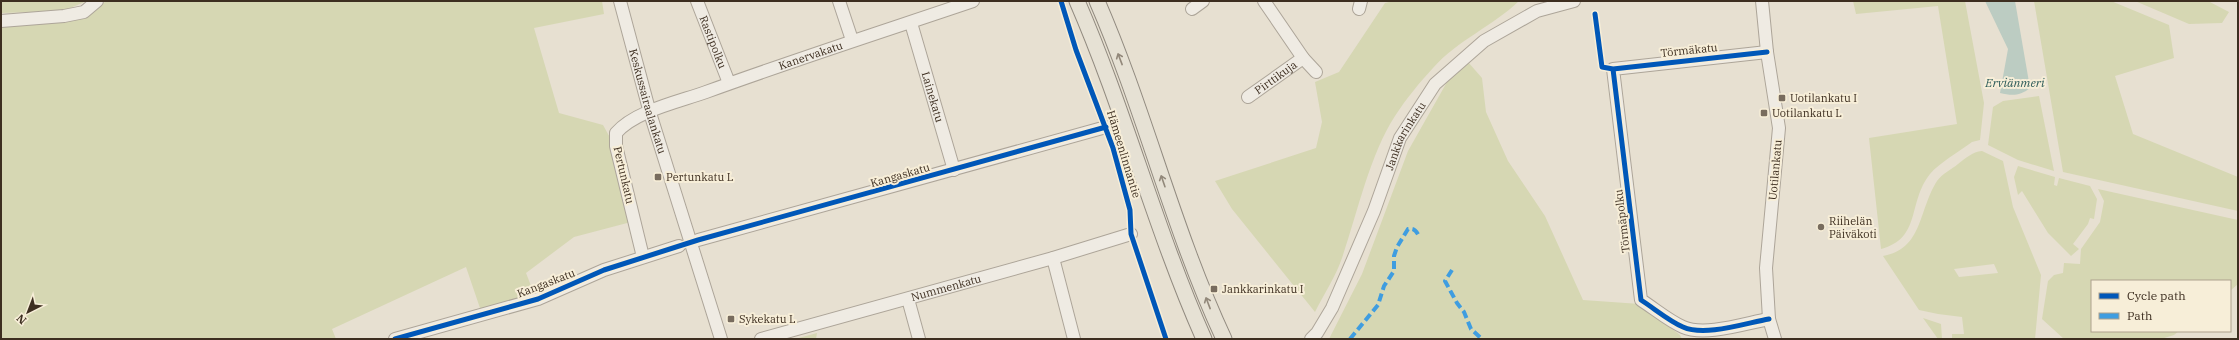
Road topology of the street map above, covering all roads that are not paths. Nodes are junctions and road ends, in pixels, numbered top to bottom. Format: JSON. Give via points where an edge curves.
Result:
{"nodes":[{"id":1,"x":97,"y":1,"type":"edge"},
{"id":2,"x":620,"y":1,"type":"edge"},
{"id":3,"x":696,"y":1,"type":"edge"},
{"id":4,"x":838,"y":1,"type":"edge"},
{"id":5,"x":973,"y":1,"type":"edge"},
{"id":6,"x":1077,"y":1,"type":"edge"},
{"id":7,"x":1096,"y":1,"type":"edge"},
{"id":8,"x":1203,"y":1,"type":"edge"},
{"id":9,"x":1264,"y":1,"type":"edge"},
{"id":10,"x":1574,"y":1,"type":"edge"},
{"id":11,"x":1762,"y":1,"type":"edge"},
{"id":12,"x":944,"y":6,"type":"edge"},
{"id":13,"x":1192,"y":9,"type":"dead end"},
{"id":14,"x":1,"y":21,"type":"edge"},
{"id":15,"x":911,"y":23,"type":"junction"},
{"id":16,"x":852,"y":40,"type":"junction"},
{"id":17,"x":1767,"y":52,"type":"junction"},
{"id":18,"x":1303,"y":58,"type":"junction"},
{"id":19,"x":1613,"y":69,"type":"joint"},
{"id":20,"x":1316,"y":72,"type":"dead end"},
{"id":21,"x":729,"y":84,"type":"junction"},
{"id":22,"x":1248,"y":96,"type":"dead end"},
{"id":23,"x":650,"y":113,"type":"junction"},
{"id":24,"x":1106,"y":127,"type":"dead end"},
{"id":25,"x":954,"y":170,"type":"junction"},
{"id":26,"x":1131,"y":234,"type":"dead end"},
{"id":27,"x":698,"y":240,"type":"dead end"},
{"id":28,"x":679,"y":246,"type":"dead end"},
{"id":29,"x":643,"y":257,"type":"junction"},
{"id":30,"x":1054,"y":258,"type":"junction"},
{"id":31,"x":908,"y":299,"type":"junction"},
{"id":32,"x":1769,"y":319,"type":"junction"},
{"id":33,"x":394,"y":339,"type":"edge"},
{"id":34,"x":720,"y":339,"type":"edge"},
{"id":35,"x":761,"y":339,"type":"edge"},
{"id":36,"x":919,"y":339,"type":"edge"},
{"id":37,"x":1074,"y":339,"type":"edge"},
{"id":38,"x":1204,"y":339,"type":"edge"},
{"id":39,"x":1224,"y":339,"type":"edge"},
{"id":40,"x":1311,"y":339,"type":"edge"},
{"id":41,"x":1775,"y":339,"type":"edge"}],
"edges":[{"from":1,"to":14,"type":"street","via":[[84,12]]},
{"from":2,"to":23,"type":"street","name":"Keskussairaalankatu"},
{"from":3,"to":21,"type":"street","name":"Rastipolku"},
{"from":4,"to":16,"type":"street"},
{"from":5,"to":12,"type":"street","name":"Kanervakatu"},
{"from":6,"to":38,"type":"main road","name":"Hämeenlinnantie"},
{"from":39,"to":7,"type":"main road","one_way":true,"via":[[1170,200],[1135,98]]},
{"from":8,"to":13,"type":"street"},
{"from":9,"to":18,"type":"street"},
{"from":10,"to":40,"type":"street","name":"Jankkarinkatu","via":[[1537,11],[1484,41],[1435,84],[1400,138],[1374,211],[1332,308]]},
{"from":11,"to":17,"type":"street","name":"Uotilankatu"},
{"from":12,"to":15,"type":"street","name":"Kanervakatu"},
{"from":15,"to":16,"type":"street","name":"Kanervakatu"},
{"from":15,"to":25,"type":"street","name":"Lainekatu"},
{"from":16,"to":21,"type":"street","name":"Kanervakatu"},
{"from":17,"to":19,"type":"street","name":"Törmäkatu"},
{"from":17,"to":32,"type":"street","name":"Uotilankatu","via":[[1779,128],[1766,268]]},
{"from":18,"to":20,"type":"street"},
{"from":18,"to":22,"type":"street","name":"Pirttikuja"},
{"from":19,"to":32,"type":"street","name":"Törmäpolku","via":[[1641,300],[1683,327],[1700,330]]},
{"from":21,"to":23,"type":"street","name":"Kanervakatu"},
{"from":23,"to":29,"type":"street","name":"Pertunkatu","via":[[624,123],[616,133],[616,146]]},
{"from":23,"to":34,"type":"street","name":"Keskussairaalankatu"},
{"from":24,"to":25,"type":"street","name":"Kangaskatu"},
{"from":25,"to":27,"type":"street","name":"Kangaskatu"},
{"from":26,"to":30,"type":"street","name":"Nummenkatu"},
{"from":28,"to":29,"type":"street","name":"Kangaskatu"},
{"from":29,"to":33,"type":"street","name":"Kangaskatu","via":[[604,270],[538,299]]},
{"from":30,"to":31,"type":"street","name":"Nummenkatu"},
{"from":30,"to":37,"type":"street"},
{"from":31,"to":35,"type":"street","name":"Nummenkatu"},
{"from":31,"to":36,"type":"street"},
{"from":32,"to":41,"type":"street","name":"Uotilankatu"}]}
